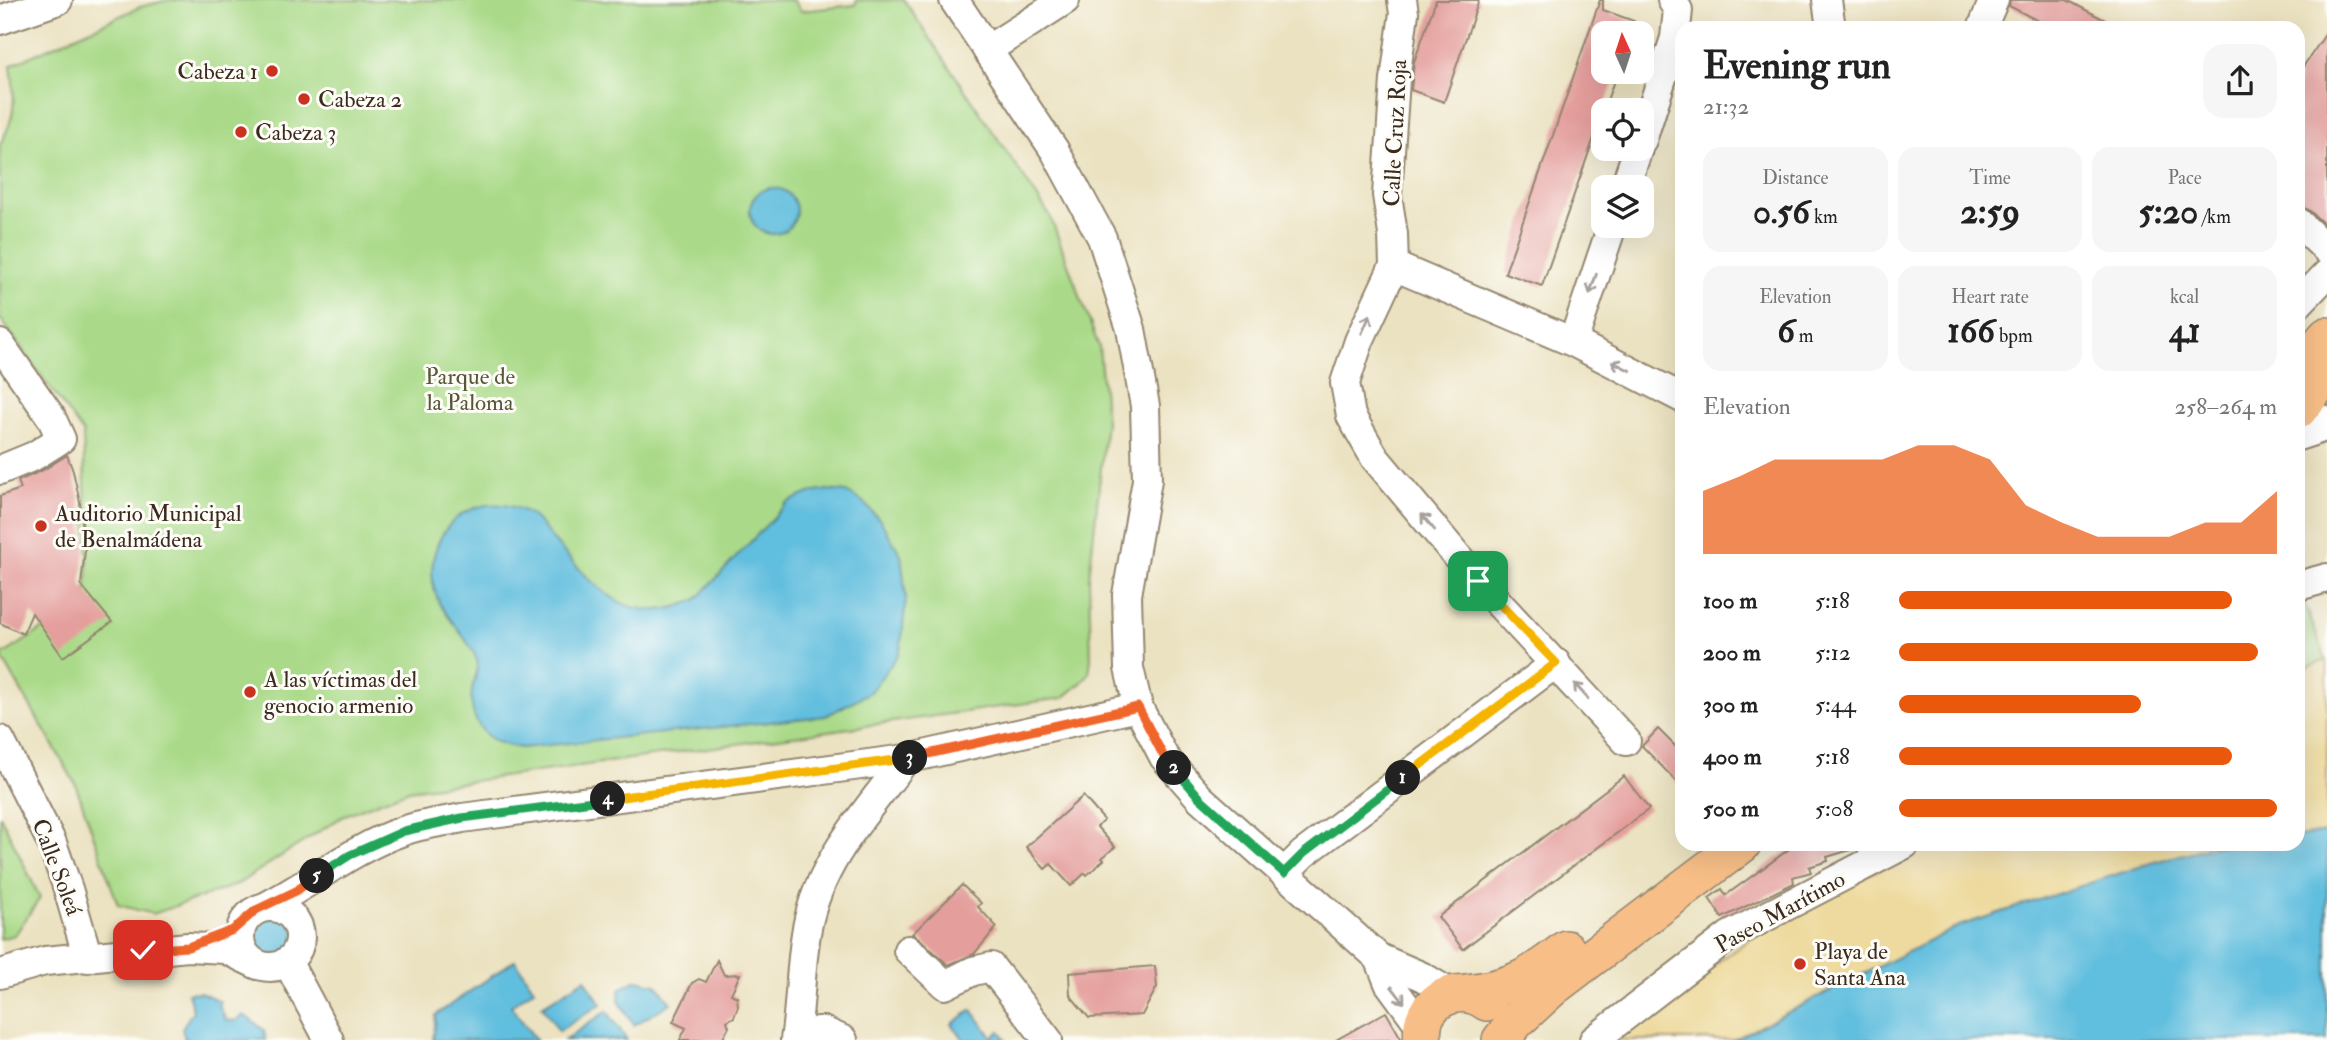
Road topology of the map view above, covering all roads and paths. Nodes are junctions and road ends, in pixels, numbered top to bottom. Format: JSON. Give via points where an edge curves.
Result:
{"nodes":[{"id":1,"x":58,"y":0,"type":"edge"},
{"id":2,"x":954,"y":0,"type":"edge"},
{"id":3,"x":1065,"y":0,"type":"edge"},
{"id":4,"x":1672,"y":0,"type":"edge"},
{"id":5,"x":1827,"y":0,"type":"edge"},
{"id":6,"x":1994,"y":0,"type":"edge"},
{"id":7,"x":1405,"y":4,"type":"edge"},
{"id":8,"x":0,"y":20,"type":"edge"},
{"id":9,"x":1677,"y":21,"type":"edge"},
{"id":10,"x":1830,"y":21,"type":"edge"},
{"id":11,"x":1985,"y":21,"type":"edge"},
{"id":12,"x":1675,"y":38,"type":"edge"},
{"id":13,"x":987,"y":50,"type":"junction"},
{"id":14,"x":1674,"y":64,"type":"edge"},
{"id":15,"x":1654,"y":111,"type":"edge"},
{"id":16,"x":2305,"y":229,"type":"edge"},
{"id":17,"x":1608,"y":238,"type":"edge"},
{"id":18,"x":2327,"y":250,"type":"edge"},
{"id":19,"x":1394,"y":266,"type":"junction"},
{"id":20,"x":2327,"y":274,"type":"edge"},
{"id":21,"x":2305,"y":297,"type":"edge"},
{"id":22,"x":2327,"y":336,"type":"edge"},
{"id":23,"x":1573,"y":342,"type":"junction"},
{"id":24,"x":0,"y":344,"type":"edge"},
{"id":25,"x":2305,"y":362,"type":"edge"},
{"id":26,"x":2327,"y":374,"type":"edge"},
{"id":27,"x":1675,"y":394,"type":"edge"},
{"id":28,"x":2305,"y":401,"type":"edge"},
{"id":29,"x":2327,"y":420,"type":"edge"},
{"id":30,"x":2305,"y":434,"type":"edge"},
{"id":31,"x":0,"y":470,"type":"edge"},
{"id":32,"x":2327,"y":578,"type":"edge"},
{"id":33,"x":2305,"y":584,"type":"edge"},
{"id":34,"x":1556,"y":663,"type":"junction"},
{"id":35,"x":1138,"y":707,"type":"junction"},
{"id":36,"x":0,"y":740,"type":"edge"},
{"id":37,"x":1626,"y":741,"type":"dead end"},
{"id":38,"x":906,"y":759,"type":"junction"},
{"id":39,"x":1696,"y":851,"type":"edge"},
{"id":40,"x":1733,"y":851,"type":"edge"},
{"id":41,"x":1892,"y":851,"type":"edge"},
{"id":42,"x":1284,"y":873,"type":"junction"},
{"id":43,"x":266,"y":915,"type":"junction"},
{"id":44,"x":188,"y":947,"type":"junction"},
{"id":45,"x":908,"y":950,"type":"dead end"},
{"id":46,"x":88,"y":958,"type":"junction"},
{"id":47,"x":1379,"y":958,"type":"junction"},
{"id":48,"x":287,"y":961,"type":"junction"},
{"id":49,"x":258,"y":965,"type":"junction"},
{"id":50,"x":0,"y":974,"type":"edge"},
{"id":51,"x":799,"y":988,"type":"junction"},
{"id":52,"x":1451,"y":990,"type":"junction"},
{"id":53,"x":1422,"y":1036,"type":"edge"},
{"id":54,"x":330,"y":1040,"type":"edge"},
{"id":55,"x":795,"y":1040,"type":"edge"},
{"id":56,"x":814,"y":1040,"type":"edge"},
{"id":57,"x":843,"y":1040,"type":"edge"},
{"id":58,"x":1048,"y":1040,"type":"edge"},
{"id":59,"x":1501,"y":1040,"type":"edge"},
{"id":60,"x":1594,"y":1040,"type":"edge"}],
"edges":[{"from":1,"to":8,"type":"street"},
{"from":2,"to":13,"type":"street"},
{"from":3,"to":13,"type":"street"},
{"from":4,"to":9,"type":"street","via":[[1678,10]]},
{"from":5,"to":10,"type":"street"},
{"from":6,"to":11,"type":"street"},
{"from":7,"to":19,"type":"street","name":"Calle Cruz Roja","via":[[1387,195]]},
{"from":12,"to":14,"type":"street"},
{"from":13,"to":35,"type":"street","via":[[1055,151],[1102,237],[1131,329],[1145,406],[1147,480],[1126,595],[1129,668]]},
{"from":14,"to":15,"type":"street"},
{"from":16,"to":18,"type":"street"},
{"from":17,"to":23,"type":"street","one_way":true},
{"from":19,"to":23,"type":"street"},
{"from":34,"to":19,"type":"street","name":"Calle Cruz Roja","one_way":true,"via":[[1478,581],[1384,468],[1351,416],[1345,383]]},
{"from":20,"to":21,"type":"street"},
{"from":22,"to":25,"type":"main road"},
{"from":27,"to":23,"type":"street","one_way":true},
{"from":24,"to":31,"type":"street","via":[[61,439]]},
{"from":26,"to":28,"type":"main road"},
{"from":29,"to":30,"type":"street"},
{"from":32,"to":33,"type":"street"},
{"from":37,"to":34,"type":"street","name":"Calle Cruz Roja","one_way":true},
{"from":34,"to":42,"type":"street"},
{"from":35,"to":38,"type":"street"},
{"from":35,"to":42,"type":"street","via":[[1164,757],[1200,798]]},
{"from":36,"to":46,"type":"street","name":"Calle Soleá","via":[[52,843]]},
{"from":38,"to":43,"type":"street","via":[[462,818],[404,831],[350,855]]},
{"from":38,"to":51,"type":"street","via":[[828,866],[807,926]]},
{"from":39,"to":52,"type":"main road","via":[[1532,975],[1493,990]]},
{"from":40,"to":59,"type":"main road","via":[[1553,986]]},
{"from":41,"to":60,"type":"street","name":"Paseo Marítimo","via":[[1729,936]]},
{"from":42,"to":47,"type":"street"},
{"from":43,"to":44,"type":"street"},
{"from":43,"to":48,"type":"street","via":[[300,933],[295,954]]},
{"from":43,"to":49,"type":"street","via":[[240,942],[243,952]]},
{"from":44,"to":46,"type":"street"},
{"from":44,"to":49,"type":"street","via":[[225,948]]},
{"from":45,"to":58,"type":"street","via":[[945,985],[991,967]]},
{"from":46,"to":50,"type":"street","via":[[45,961]]},
{"from":47,"to":52,"type":"street"},
{"from":47,"to":53,"type":"street","one_way":true},
{"from":48,"to":49,"type":"street"},
{"from":48,"to":54,"type":"street"},
{"from":51,"to":55,"type":"street"},
{"from":51,"to":56,"type":"street"},
{"from":52,"to":53,"type":"main road","via":[[1431,1007]]},
{"from":52,"to":59,"type":"main road","via":[[1479,996],[1490,1004],[1498,1015]]},
{"from":56,"to":57,"type":"street","via":[[818,1031],[823,1031]]}]}
